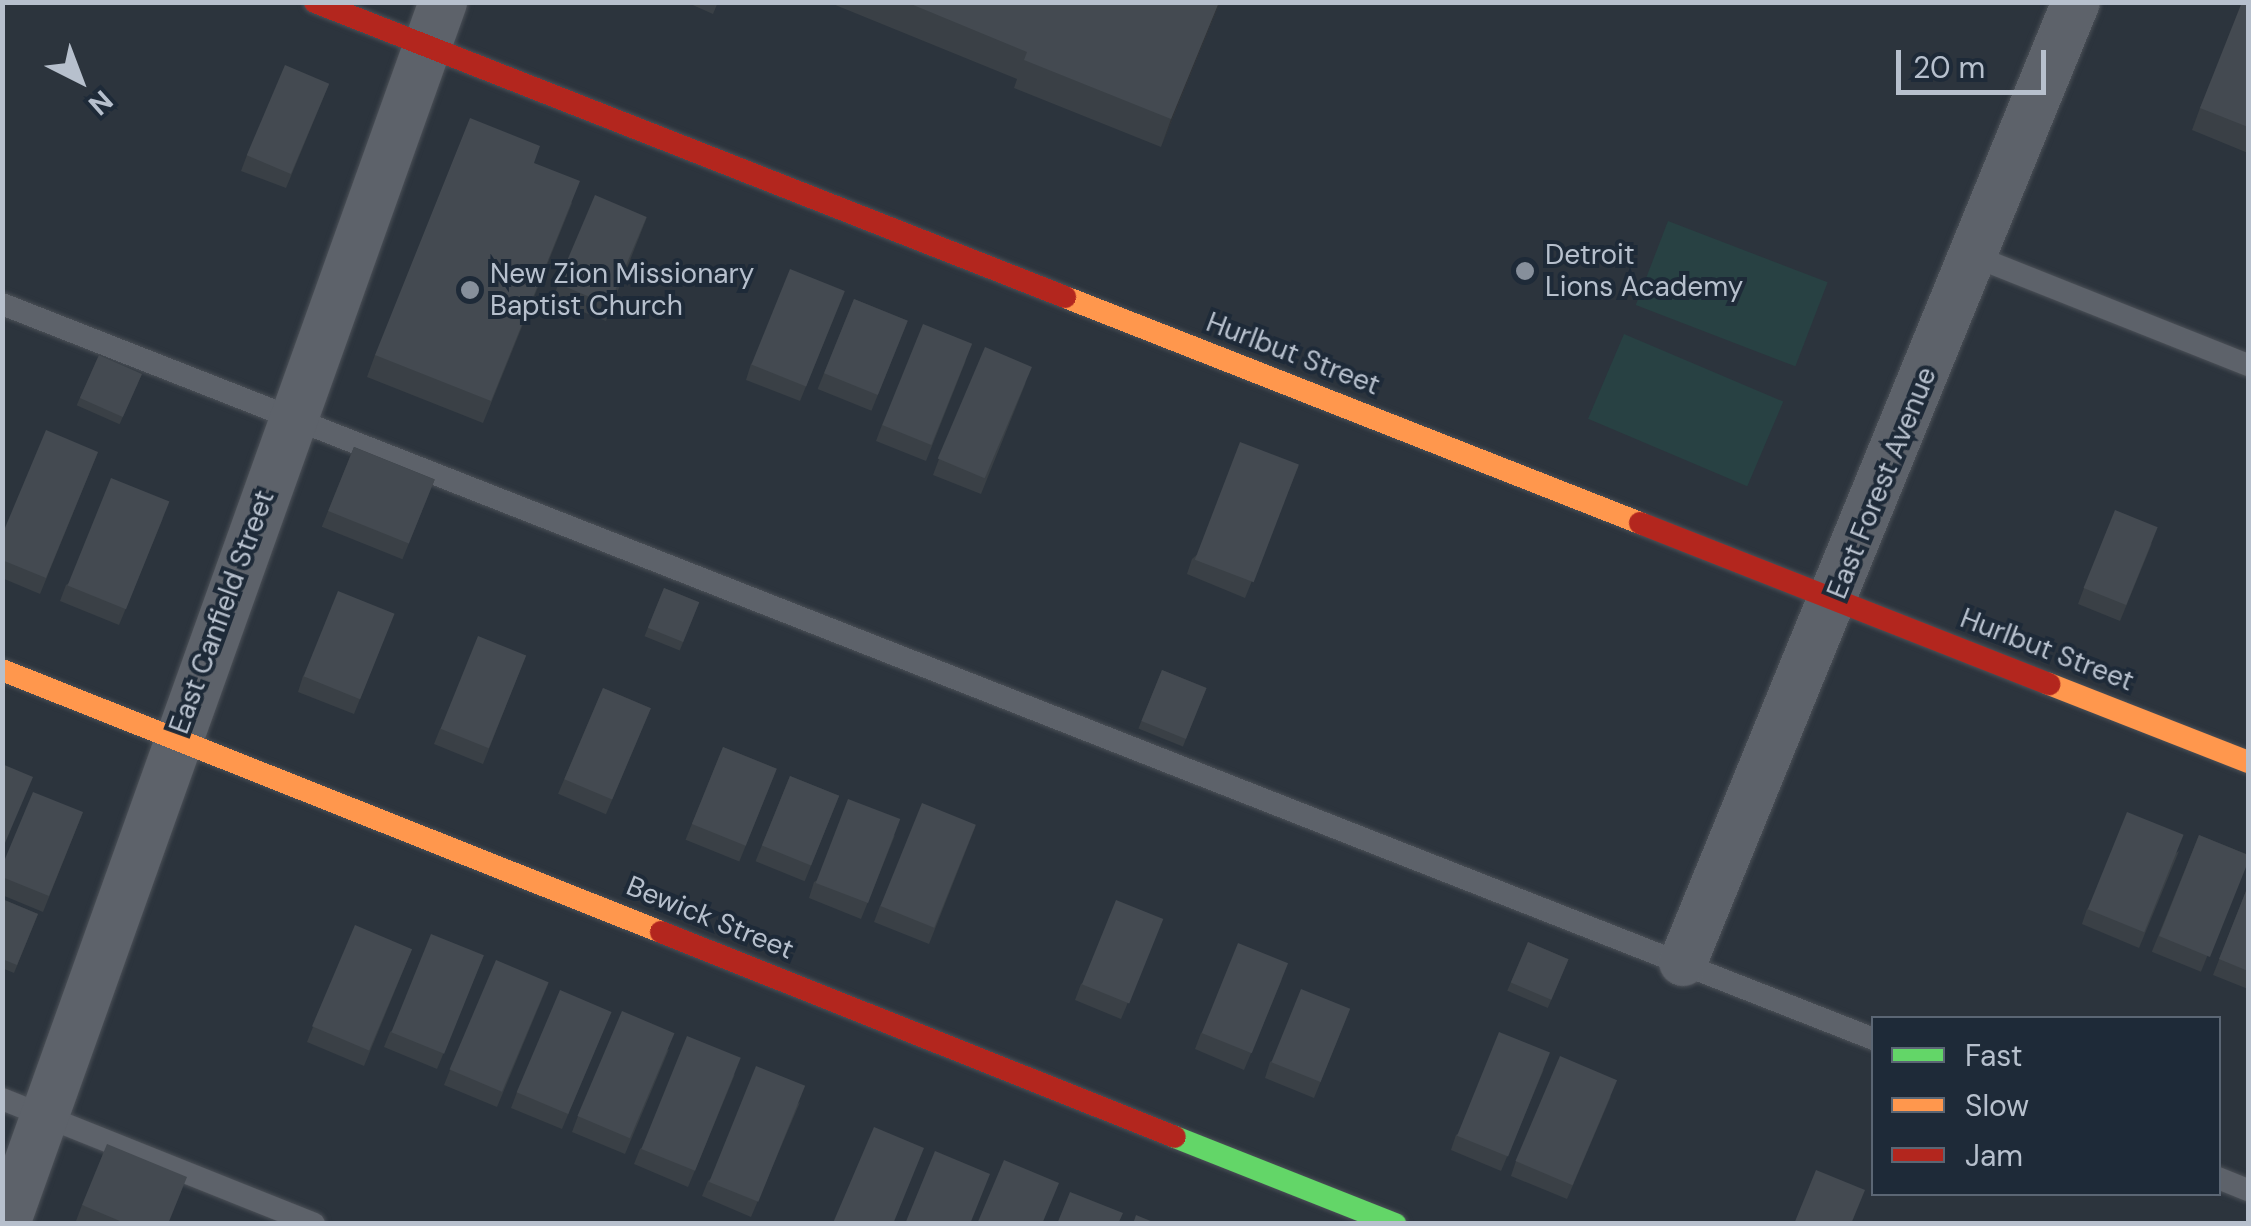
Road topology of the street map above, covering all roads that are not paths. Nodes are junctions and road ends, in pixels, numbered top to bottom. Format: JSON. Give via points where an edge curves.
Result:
{"nodes":[{"id":1,"x":315,"y":2,"type":"edge"},
{"id":2,"x":443,"y":2,"type":"edge"},
{"id":3,"x":2076,"y":2,"type":"edge"},
{"id":4,"x":426,"y":46,"type":"junction"},
{"id":5,"x":1974,"y":256,"type":"junction"},
{"id":6,"x":2,"y":304,"type":"edge"},
{"id":7,"x":2248,"y":365,"type":"edge"},
{"id":8,"x":290,"y":420,"type":"junction"},
{"id":9,"x":1836,"y":599,"type":"junction"},
{"id":10,"x":2,"y":670,"type":"edge"},
{"id":11,"x":177,"y":738,"type":"junction"},
{"id":12,"x":2248,"y":762,"type":"edge"},
{"id":13,"x":1684,"y":962,"type":"junction"},
{"id":14,"x":1871,"y":1038,"type":"edge"},
{"id":15,"x":23,"y":1107,"type":"edge"},
{"id":16,"x":2221,"y":1179,"type":"edge"},
{"id":17,"x":2248,"y":1190,"type":"edge"},
{"id":18,"x":6,"y":1224,"type":"edge"},
{"id":19,"x":314,"y":1224,"type":"edge"},
{"id":20,"x":1395,"y":1224,"type":"edge"}],
"edges":[{"from":1,"to":4,"type":"street","name":"Hurlbut Street"},
{"from":2,"to":4,"type":"street","name":"East Canfield Street"},
{"from":3,"to":5,"type":"street","name":"East Forest Avenue"},
{"from":4,"to":8,"type":"street","name":"East Canfield Street"},
{"from":4,"to":9,"type":"street","name":"Hurlbut Street"},
{"from":5,"to":7,"type":"lane"},
{"from":5,"to":9,"type":"street","name":"East Forest Avenue"},
{"from":6,"to":8,"type":"lane"},
{"from":8,"to":11,"type":"street","name":"East Canfield Street"},
{"from":8,"to":13,"type":"lane"},
{"from":9,"to":12,"type":"street","name":"Hurlbut Street"},
{"from":9,"to":13,"type":"street","name":"East Forest Avenue"},
{"from":10,"to":11,"type":"street","name":"Bewick Street"},
{"from":11,"to":15,"type":"street","name":"East Canfield Street"},
{"from":11,"to":20,"type":"street","name":"Bewick Street"},
{"from":13,"to":14,"type":"lane"},
{"from":15,"to":18,"type":"street","name":"East Canfield Street"},
{"from":15,"to":19,"type":"lane"},
{"from":16,"to":17,"type":"lane"}]}
